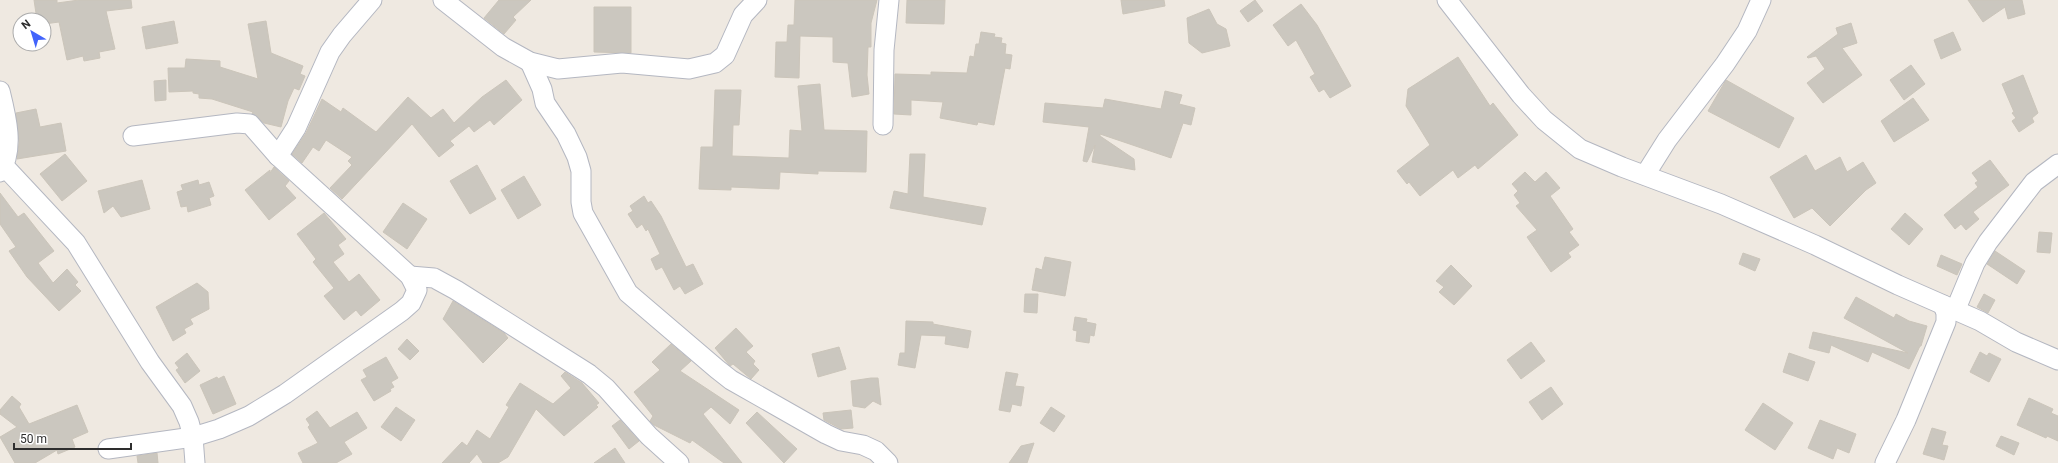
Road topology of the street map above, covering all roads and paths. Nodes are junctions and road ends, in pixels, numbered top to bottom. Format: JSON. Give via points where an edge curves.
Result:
{"nodes":[{"id":1,"x":372,"y":0,"type":"edge"},
{"id":2,"x":443,"y":0,"type":"edge"},
{"id":3,"x":757,"y":0,"type":"edge"},
{"id":4,"x":889,"y":0,"type":"edge"},
{"id":5,"x":1447,"y":0,"type":"edge"},
{"id":6,"x":1761,"y":0,"type":"edge"},
{"id":7,"x":530,"y":62,"type":"junction"},
{"id":8,"x":0,"y":91,"type":"edge"},
{"id":9,"x":883,"y":125,"type":"dead end"},
{"id":10,"x":133,"y":136,"type":"dead end"},
{"id":11,"x":278,"y":156,"type":"junction"},
{"id":12,"x":2058,"y":164,"type":"edge"},
{"id":13,"x":2,"y":169,"type":"edge"},
{"id":14,"x":1646,"y":175,"type":"junction"},
{"id":15,"x":410,"y":276,"type":"junction"},
{"id":16,"x":1949,"y":308,"type":"junction"},
{"id":17,"x":2054,"y":355,"type":"edge"},
{"id":18,"x":193,"y":436,"type":"junction"},
{"id":19,"x":108,"y":448,"type":"dead end"},
{"id":20,"x":195,"y":463,"type":"edge"},
{"id":21,"x":680,"y":463,"type":"edge"},
{"id":22,"x":888,"y":463,"type":"edge"},
{"id":23,"x":1885,"y":463,"type":"edge"}],
"edges":[{"from":1,"to":11,"type":"street","via":[[330,52],[296,128]]},
{"from":2,"to":7,"type":"street","via":[[503,47]]},
{"from":3,"to":7,"type":"street","via":[[743,15],[725,55],[715,63],[689,69],[622,63],[558,69]]},
{"from":4,"to":9,"type":"street","via":[[884,50]]},
{"from":5,"to":14,"type":"street","via":[[1521,95],[1544,120],[1580,149]]},
{"from":6,"to":14,"type":"street","via":[[1747,31],[1725,64],[1666,140]]},
{"from":7,"to":22,"type":"street","via":[[545,103],[578,157],[583,213],[628,293],[732,380],[833,438],[863,445]]},
{"from":8,"to":13,"type":"street","via":[[7,119]]},
{"from":10,"to":11,"type":"street","via":[[246,123],[253,127]]},
{"from":11,"to":15,"type":"street"},
{"from":12,"to":16,"type":"street","via":[[2034,182],[1988,242]]},
{"from":13,"to":18,"type":"street","via":[[76,243],[150,362],[182,406]]},
{"from":14,"to":16,"type":"street","via":[[1815,245]]},
{"from":15,"to":18,"type":"street","via":[[418,290],[411,303],[402,311],[279,398],[249,416],[219,429]]},
{"from":15,"to":21,"type":"street","via":[[434,278],[456,290],[589,374],[606,388],[644,431]]},
{"from":16,"to":17,"type":"street","via":[[1980,321],[2016,342]]},
{"from":16,"to":23,"type":"street","via":[[1946,322],[1906,420]]},
{"from":18,"to":19,"type":"street"},
{"from":18,"to":20,"type":"street"}]}
